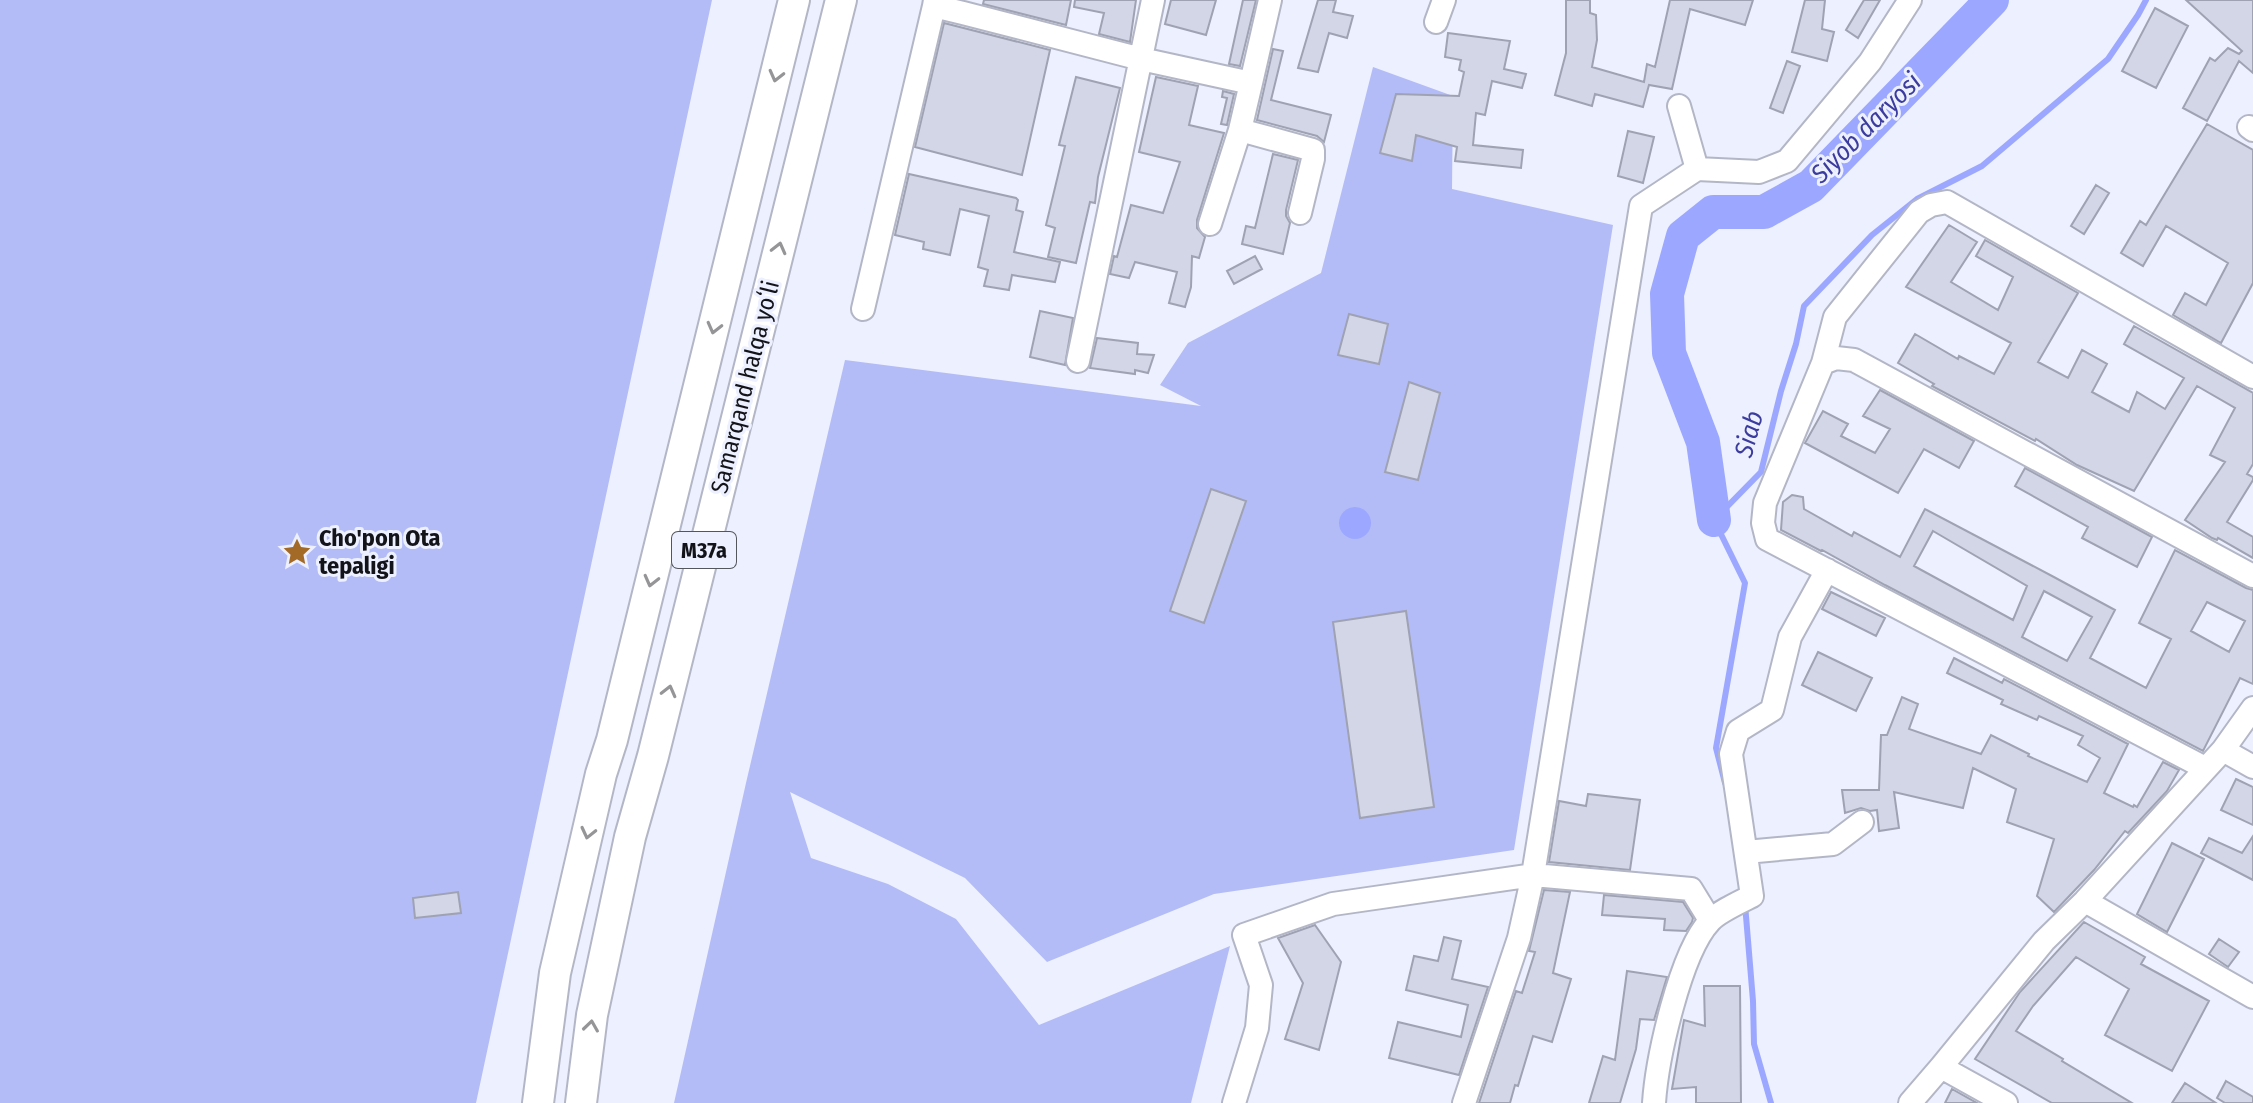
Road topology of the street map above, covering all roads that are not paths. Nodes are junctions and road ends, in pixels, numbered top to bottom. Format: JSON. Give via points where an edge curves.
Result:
{"nodes":[{"id":1,"x":794,"y":0,"type":"edge"},
{"id":2,"x":841,"y":0,"type":"edge"},
{"id":3,"x":1153,"y":0,"type":"edge"},
{"id":4,"x":1270,"y":0,"type":"edge"},
{"id":5,"x":1444,"y":0,"type":"edge"},
{"id":6,"x":1910,"y":0,"type":"edge"},
{"id":7,"x":934,"y":3,"type":"edge"},
{"id":8,"x":1436,"y":22,"type":"dead end"},
{"id":9,"x":1141,"y":59,"type":"junction"},
{"id":10,"x":1251,"y":83,"type":"junction"},
{"id":11,"x":1679,"y":106,"type":"dead end"},
{"id":12,"x":1240,"y":130,"type":"junction"},
{"id":13,"x":1697,"y":169,"type":"junction"},
{"id":14,"x":1300,"y":213,"type":"dead end"},
{"id":15,"x":1210,"y":224,"type":"dead end"},
{"id":16,"x":863,"y":309,"type":"dead end"},
{"id":17,"x":1078,"y":361,"type":"dead end"},
{"id":18,"x":1823,"y":363,"type":"junction"},
{"id":19,"x":2253,"y":377,"type":"edge"},
{"id":20,"x":1827,"y":570,"type":"junction"},
{"id":21,"x":2253,"y":576,"type":"edge"},
{"id":22,"x":2253,"y":708,"type":"edge"},
{"id":23,"x":612,"y":740,"type":"junction"},
{"id":24,"x":2223,"y":750,"type":"junction"},
{"id":25,"x":653,"y":756,"type":"junction"},
{"id":26,"x":2253,"y":767,"type":"edge"},
{"id":27,"x":2205,"y":768,"type":"junction"},
{"id":28,"x":1862,"y":822,"type":"dead end"},
{"id":29,"x":1746,"y":852,"type":"junction"},
{"id":30,"x":1533,"y":875,"type":"junction"},
{"id":31,"x":2085,"y":901,"type":"junction"},
{"id":32,"x":1719,"y":915,"type":"junction"},
{"id":33,"x":2253,"y":997,"type":"edge"},
{"id":34,"x":1941,"y":1067,"type":"junction"},
{"id":35,"x":538,"y":1103,"type":"edge"},
{"id":36,"x":581,"y":1103,"type":"edge"},
{"id":37,"x":1234,"y":1103,"type":"edge"},
{"id":38,"x":1464,"y":1103,"type":"edge"},
{"id":39,"x":1654,"y":1103,"type":"edge"},
{"id":40,"x":1910,"y":1103,"type":"edge"},
{"id":41,"x":2006,"y":1103,"type":"edge"}],
"edges":[{"from":1,"to":23,"type":"highway","name":"Samarqand halqa yoʻli","number":"M37a","one_way":true},
{"from":25,"to":2,"type":"highway","name":"Samarqand halqa yoʻli","number":"M37a","one_way":true},
{"from":3,"to":9,"type":"street"},
{"from":4,"to":10,"type":"street"},
{"from":5,"to":8,"type":"street"},
{"from":6,"to":13,"type":"street","via":[[1870,62],[1787,161],[1759,172]]},
{"from":7,"to":9,"type":"street"},
{"from":7,"to":16,"type":"street"},
{"from":9,"to":10,"type":"street"},
{"from":9,"to":17,"type":"street"},
{"from":10,"to":12,"type":"street"},
{"from":11,"to":13,"type":"street"},
{"from":12,"to":14,"type":"street","via":[[1313,150]]},
{"from":12,"to":15,"type":"street"},
{"from":13,"to":30,"type":"street","via":[[1641,206]]},
{"from":18,"to":19,"type":"street","via":[[1835,317],[1919,212],[1947,202]]},
{"from":18,"to":20,"type":"street","via":[[1765,503],[1763,523],[1767,539]]},
{"from":18,"to":21,"type":"street","via":[[1854,360]]},
{"from":20,"to":27,"type":"street"},
{"from":20,"to":29,"type":"street","via":[[1790,637],[1772,710],[1738,731],[1731,754]]},
{"from":22,"to":24,"type":"street"},
{"from":23,"to":25,"type":"highway","via":[[623,727],[646,729]]},
{"from":23,"to":35,"type":"highway","name":"Samarqand halqa yoʻli","number":"M37a","one_way":true,"via":[[555,973]]},
{"from":24,"to":26,"type":"street"},
{"from":24,"to":27,"type":"street"},
{"from":36,"to":25,"type":"highway","name":"Samarqand halqa yoʻli","number":"M37a","one_way":true,"via":[[598,985]]},
{"from":27,"to":31,"type":"street"},
{"from":28,"to":29,"type":"street","via":[[1833,844]]},
{"from":29,"to":32,"type":"street","via":[[1752,896]]},
{"from":30,"to":32,"type":"street","via":[[1691,889]]},
{"from":30,"to":37,"type":"street","via":[[1333,904],[1244,935],[1261,985],[1257,1028]]},
{"from":30,"to":38,"type":"street","via":[[1519,938]]},
{"from":31,"to":33,"type":"street"},
{"from":31,"to":34,"type":"street","via":[[2044,941]]},
{"from":32,"to":39,"type":"street","via":[[1690,954],[1670,1014]]},
{"from":34,"to":40,"type":"street"},
{"from":34,"to":41,"type":"street"}]}
